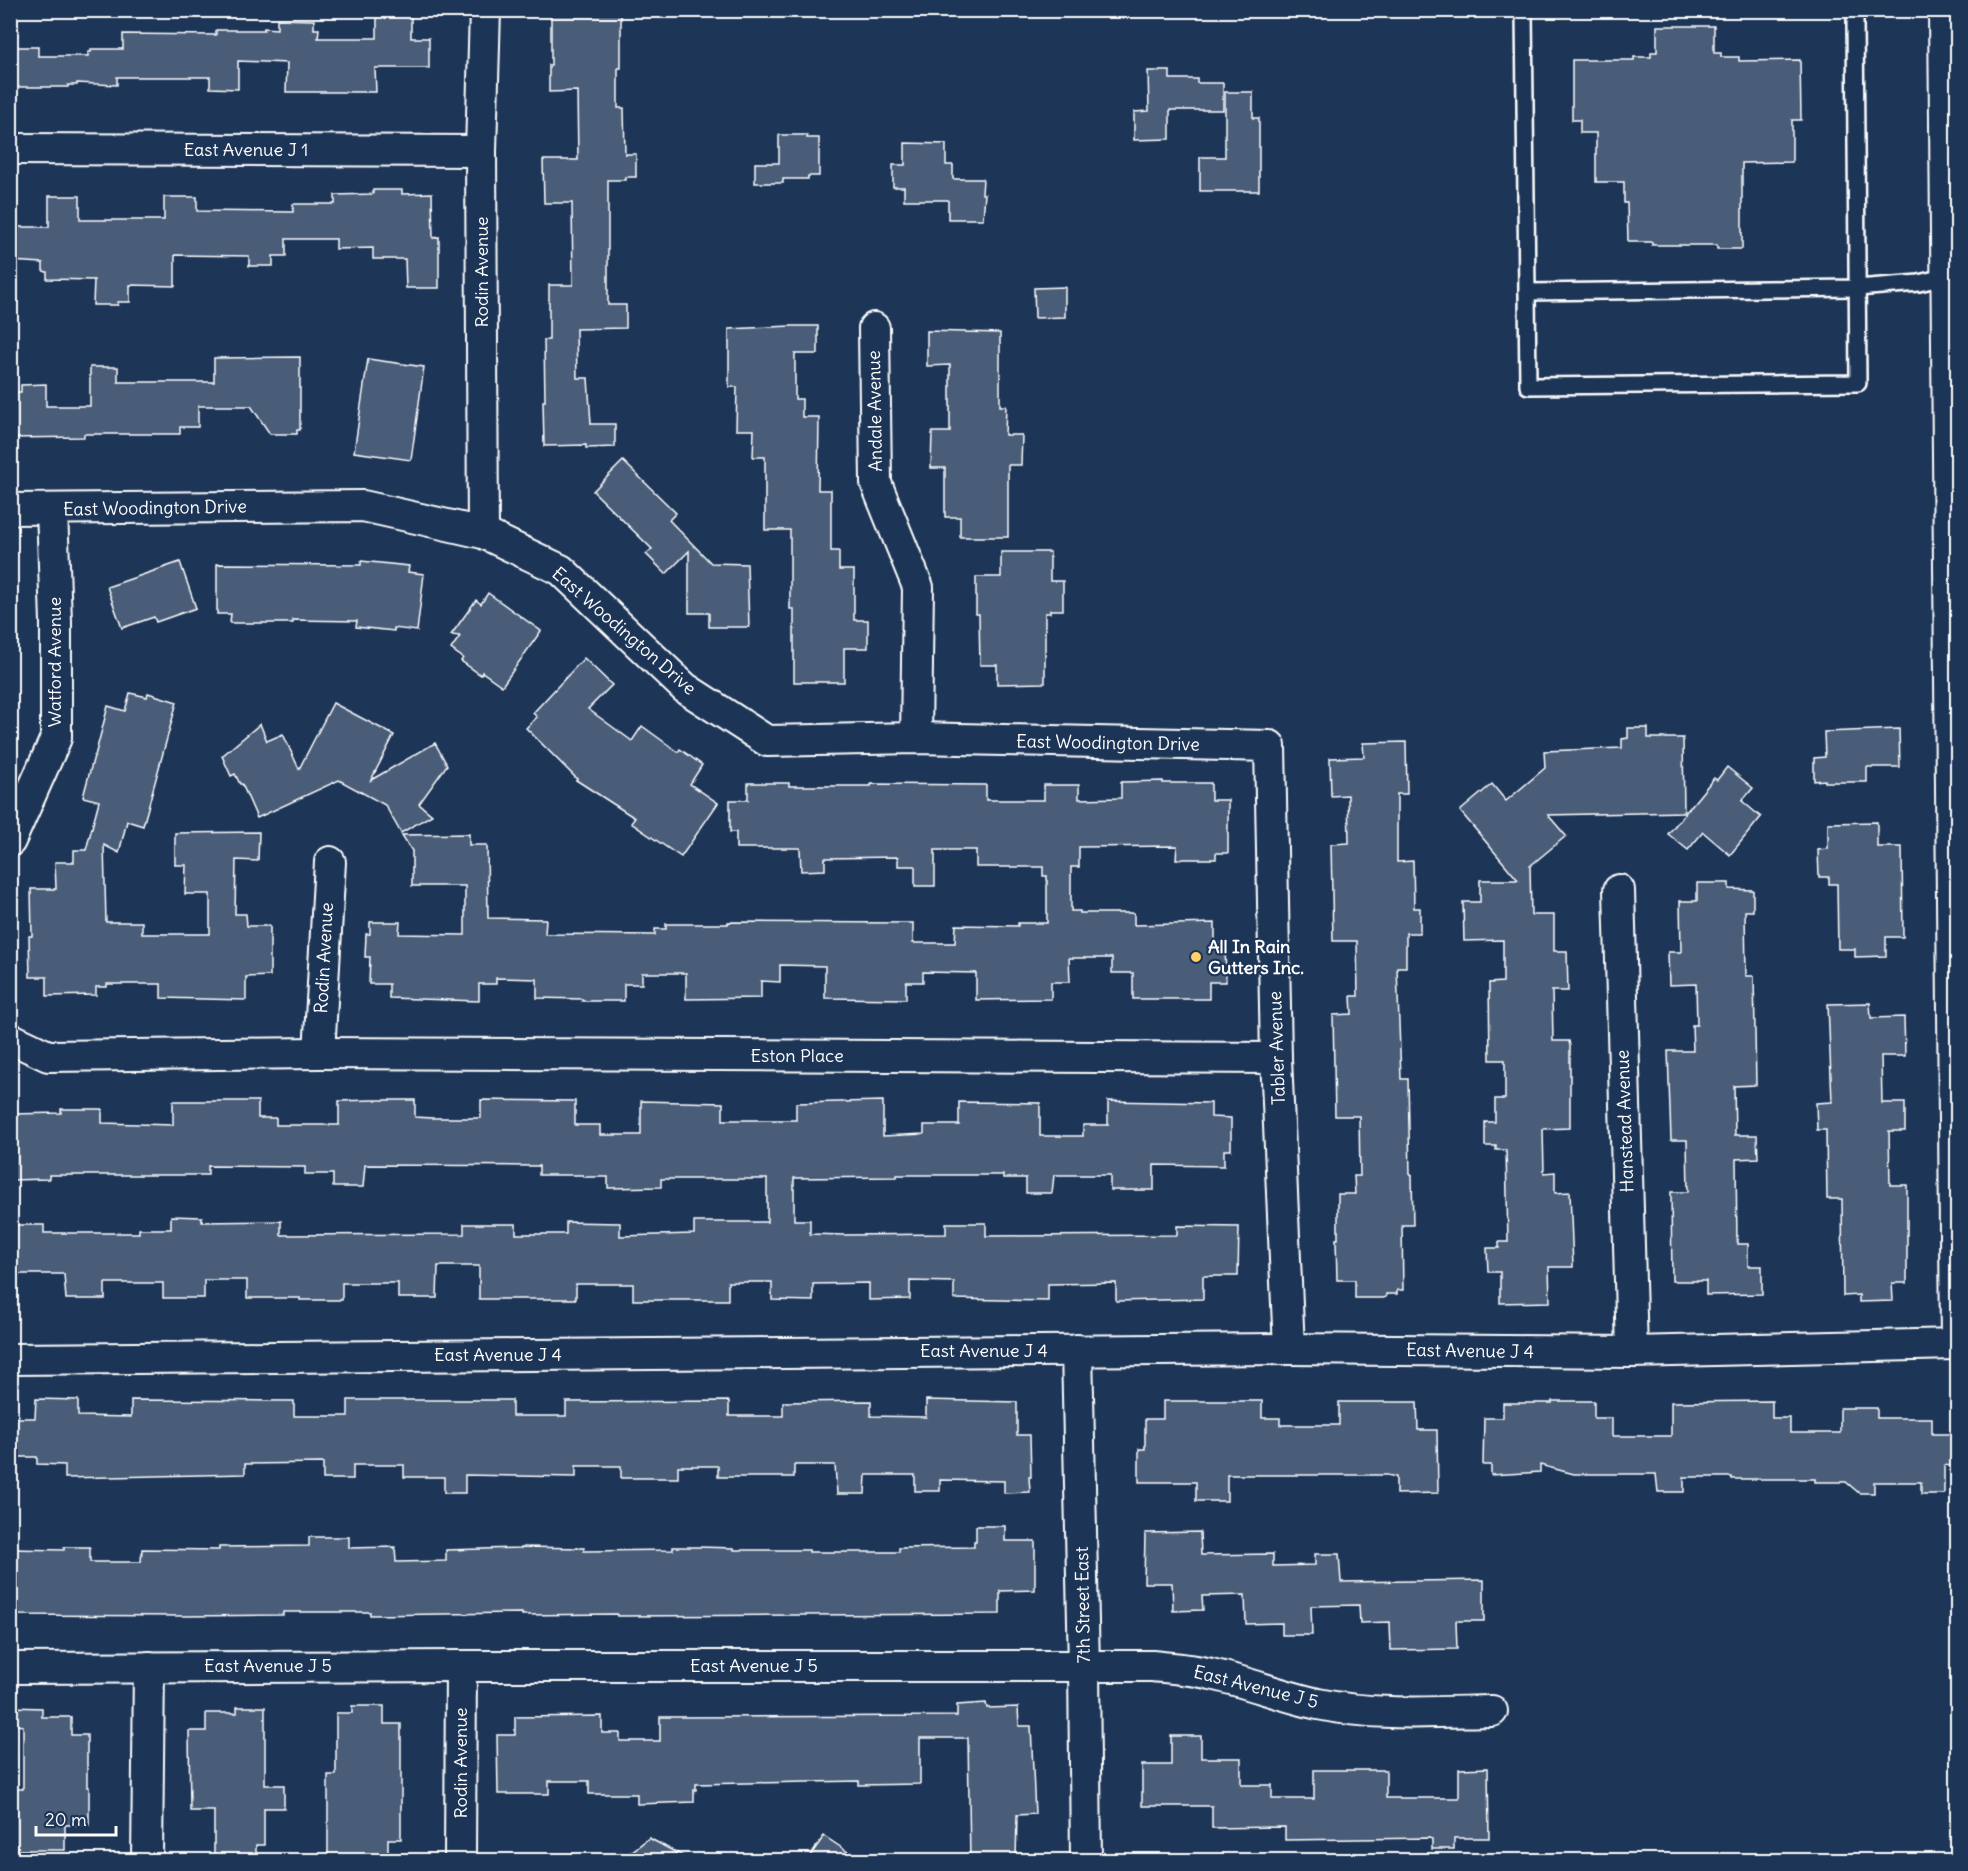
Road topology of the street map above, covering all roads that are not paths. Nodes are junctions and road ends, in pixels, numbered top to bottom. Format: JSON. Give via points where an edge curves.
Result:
{"nodes":[{"id":1,"x":484,"y":10,"type":"edge"},
{"id":2,"x":1524,"y":10,"type":"edge"},
{"id":3,"x":1944,"y":10,"type":"edge"},
{"id":4,"x":1855,"y":20,"type":"dead end"},
{"id":5,"x":10,"y":149,"type":"edge"},
{"id":6,"x":481,"y":151,"type":"junction"},
{"id":7,"x":1952,"y":213,"type":"edge"},
{"id":8,"x":1952,"y":275,"type":"edge"},
{"id":9,"x":1857,"y":288,"type":"junction"},
{"id":10,"x":1527,"y":292,"type":"junction"},
{"id":11,"x":874,"y":328,"type":"dead end"},
{"id":12,"x":10,"y":509,"type":"edge"},
{"id":13,"x":52,"y":509,"type":"junction"},
{"id":14,"x":483,"y":533,"type":"junction"},
{"id":15,"x":916,"y":738,"type":"junction"},
{"id":16,"x":1270,"y":746,"type":"joint"},
{"id":17,"x":10,"y":841,"type":"edge"},
{"id":18,"x":330,"y":862,"type":"dead end"},
{"id":19,"x":1619,"y":890,"type":"dead end"},
{"id":20,"x":10,"y":1038,"type":"edge"},
{"id":21,"x":319,"y":1053,"type":"junction"},
{"id":22,"x":1276,"y":1058,"type":"junction"},
{"id":23,"x":1956,"y":1134,"type":"edge"},
{"id":24,"x":1956,"y":1344,"type":"edge"},
{"id":25,"x":1289,"y":1349,"type":"junction"},
{"id":26,"x":1077,"y":1350,"type":"junction"},
{"id":27,"x":1632,"y":1352,"type":"junction"},
{"id":28,"x":10,"y":1359,"type":"edge"},
{"id":29,"x":461,"y":1666,"type":"junction"},
{"id":30,"x":150,"y":1667,"type":"junction"},
{"id":31,"x":1084,"y":1667,"type":"junction"},
{"id":32,"x":10,"y":1668,"type":"edge"},
{"id":33,"x":1492,"y":1711,"type":"dead end"},
{"id":34,"x":147,"y":1860,"type":"edge"},
{"id":35,"x":460,"y":1860,"type":"edge"},
{"id":36,"x":1086,"y":1860,"type":"edge"}],
"edges":[{"from":1,"to":6,"type":"street","name":"Rodin Avenue"},
{"from":2,"to":10,"type":"lane"},
{"from":3,"to":7,"type":"street"},
{"from":4,"to":9,"type":"lane"},
{"from":5,"to":6,"type":"street","name":"East Avenue J 1"},
{"from":6,"to":14,"type":"street","name":"Rodin Avenue"},
{"from":7,"to":8,"type":"street"},
{"from":8,"to":9,"type":"lane","via":[[1919,283]]},
{"from":8,"to":23,"type":"street"},
{"from":9,"to":10,"type":"lane"},
{"from":9,"to":10,"type":"lane","via":[[1858,383],[1528,386]]},
{"from":11,"to":15,"type":"street","name":"Andale Avenue","via":[[876,483],[918,587]]},
{"from":12,"to":13,"type":"street","name":"East Woodington Drive"},
{"from":13,"to":14,"type":"street","name":"East Woodington Drive","via":[[363,506]]},
{"from":13,"to":17,"type":"street","name":"Watford Avenue","via":[[56,738]]},
{"from":14,"to":15,"type":"street","name":"East Woodington Drive","via":[[561,570],[685,688],[767,741]]},
{"from":15,"to":16,"type":"street","name":"East Woodington Drive"},
{"from":16,"to":22,"type":"street","name":"Tabler Avenue"},
{"from":18,"to":21,"type":"street","name":"Rodin Avenue"},
{"from":19,"to":27,"type":"street","name":"Hanstead Avenue"},
{"from":20,"to":21,"type":"street","via":[[48,1056]]},
{"from":21,"to":22,"type":"street","name":"Eston Place"},
{"from":22,"to":25,"type":"street","name":"Tabler Avenue"},
{"from":23,"to":24,"type":"street"},
{"from":24,"to":27,"type":"street","name":"East Avenue J 4"},
{"from":25,"to":26,"type":"street","name":"East Avenue J 4"},
{"from":25,"to":27,"type":"street","name":"East Avenue J 4"},
{"from":26,"to":28,"type":"street","name":"East Avenue J 4"},
{"from":26,"to":31,"type":"street","name":"7th Street East"},
{"from":29,"to":30,"type":"street","name":"East Avenue J 5"},
{"from":29,"to":31,"type":"street","name":"East Avenue J 5"},
{"from":29,"to":35,"type":"street","name":"Rodin Avenue"},
{"from":30,"to":32,"type":"street","name":"East Avenue J 5"},
{"from":30,"to":34,"type":"street"},
{"from":31,"to":33,"type":"street","name":"East Avenue J 5","via":[[1183,1669],[1316,1703],[1381,1713]]},
{"from":31,"to":36,"type":"street","name":"7th Street East"}]}
